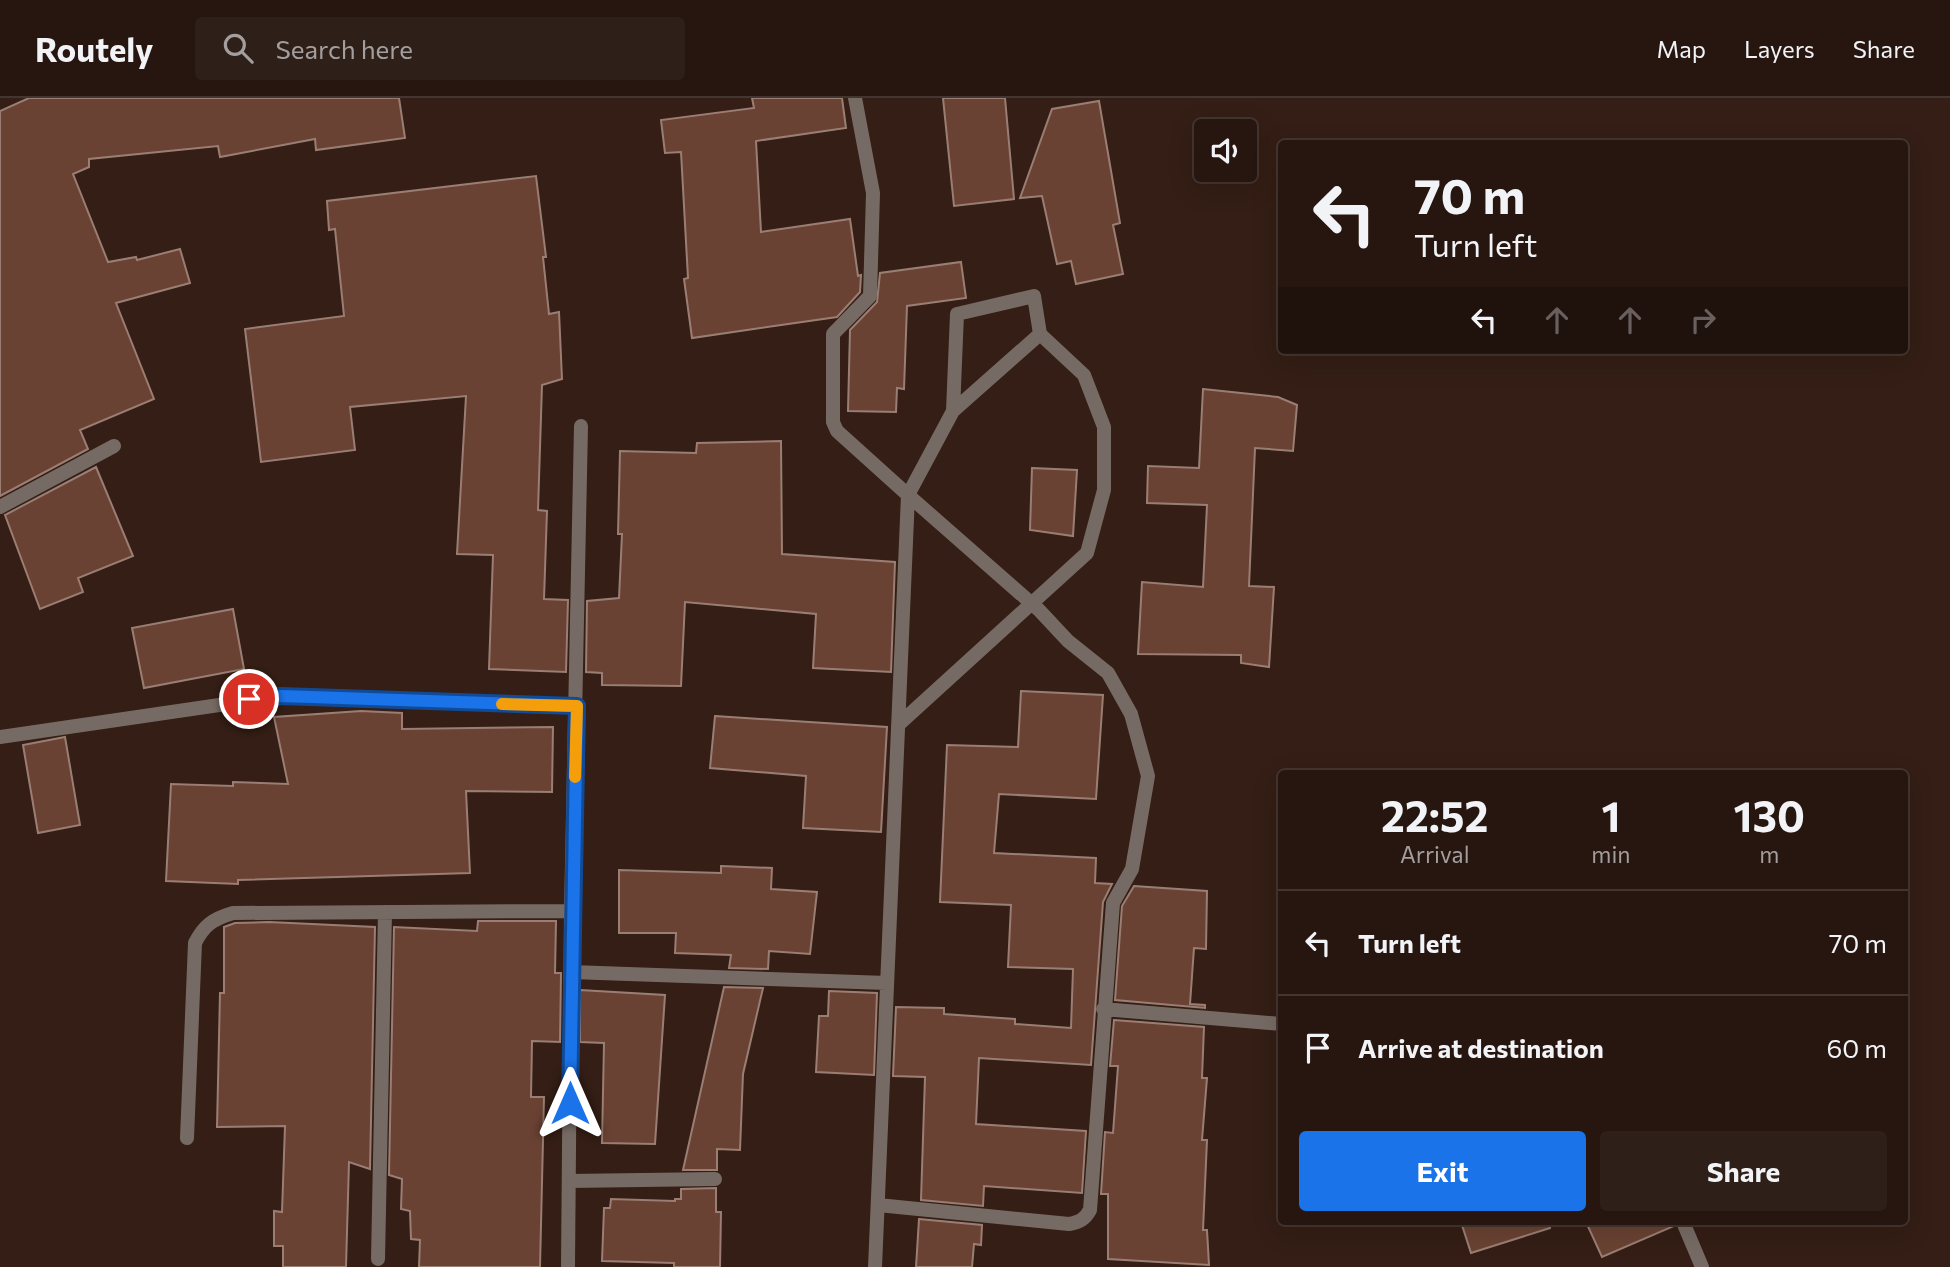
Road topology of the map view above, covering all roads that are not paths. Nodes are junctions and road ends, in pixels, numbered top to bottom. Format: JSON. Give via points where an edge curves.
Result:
{"nodes":[{"id":1,"x":855,"y":98,"type":"edge"},
{"id":2,"x":1040,"y":334,"type":"junction"},
{"id":3,"x":953,"y":411,"type":"junction"},
{"id":4,"x":581,"y":426,"type":"dead end"},
{"id":5,"x":114,"y":446,"type":"dead end"},
{"id":6,"x":908,"y":495,"type":"junction"},
{"id":7,"x":0,"y":507,"type":"edge"},
{"id":8,"x":1031,"y":603,"type":"junction"},
{"id":9,"x":577,"y":706,"type":"junction"},
{"id":10,"x":898,"y":725,"type":"junction"},
{"id":11,"x":0,"y":737,"type":"edge"},
{"id":12,"x":571,"y":911,"type":"junction"},
{"id":13,"x":385,"y":912,"type":"junction"},
{"id":14,"x":571,"y":972,"type":"junction"},
{"id":15,"x":887,"y":982,"type":"junction"},
{"id":16,"x":1103,"y":1009,"type":"junction"},
{"id":17,"x":1278,"y":1024,"type":"edge"},
{"id":18,"x":187,"y":1138,"type":"dead end"},
{"id":19,"x":715,"y":1179,"type":"dead end"},
{"id":20,"x":569,"y":1181,"type":"junction"},
{"id":21,"x":878,"y":1205,"type":"junction"},
{"id":22,"x":1684,"y":1225,"type":"edge"},
{"id":23,"x":379,"y":1259,"type":"dead end"},
{"id":24,"x":568,"y":1267,"type":"edge"},
{"id":25,"x":875,"y":1267,"type":"edge"},
{"id":26,"x":1702,"y":1267,"type":"edge"}],
"edges":[{"from":1,"to":6,"type":"street","via":[[873,193],[870,296],[834,334],[833,422],[844,439]]},
{"from":2,"to":3,"type":"street"},
{"from":2,"to":3,"type":"street","via":[[1034,296],[957,314]]},
{"from":2,"to":8,"type":"street","via":[[1084,375],[1104,427],[1104,490],[1087,553]]},
{"from":3,"to":6,"type":"street"},
{"from":4,"to":9,"type":"street"},
{"from":5,"to":7,"type":"street"},
{"from":6,"to":8,"type":"street"},
{"from":6,"to":10,"type":"street"},
{"from":8,"to":10,"type":"street"},
{"from":8,"to":16,"type":"street","via":[[1108,673],[1131,714],[1148,776],[1132,869],[1113,903]]},
{"from":9,"to":11,"type":"street","via":[[281,696]]},
{"from":9,"to":12,"type":"street"},
{"from":10,"to":15,"type":"street"},
{"from":12,"to":13,"type":"street"},
{"from":12,"to":14,"type":"street"},
{"from":13,"to":18,"type":"street","via":[[233,913],[202,927],[195,943]]},
{"from":13,"to":23,"type":"street"},
{"from":14,"to":15,"type":"street"},
{"from":14,"to":20,"type":"street"},
{"from":15,"to":21,"type":"street"},
{"from":16,"to":17,"type":"street"},
{"from":16,"to":21,"type":"street","via":[[1086,1217],[1069,1224]]},
{"from":19,"to":20,"type":"street"},
{"from":20,"to":24,"type":"street"},
{"from":21,"to":25,"type":"street"},
{"from":22,"to":26,"type":"street"}]}
